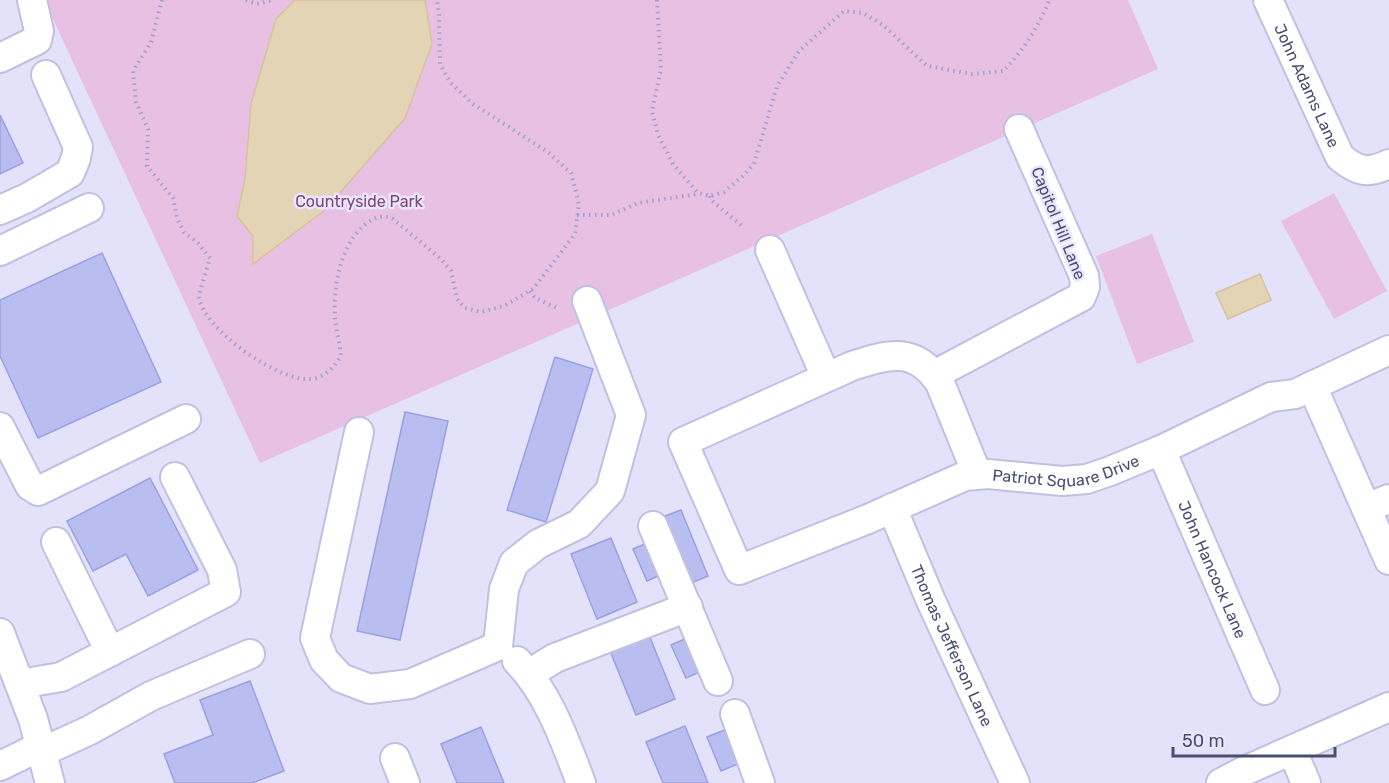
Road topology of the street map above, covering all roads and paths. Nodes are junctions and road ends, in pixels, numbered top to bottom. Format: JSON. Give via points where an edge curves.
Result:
{"nodes":[{"id":1,"x":32,"y":0,"type":"edge"},
{"id":2,"x":162,"y":0,"type":"edge"},
{"id":3,"x":246,"y":0,"type":"edge"},
{"id":4,"x":274,"y":0,"type":"edge"},
{"id":5,"x":437,"y":0,"type":"edge"},
{"id":6,"x":657,"y":0,"type":"edge"},
{"id":7,"x":1049,"y":0,"type":"edge"},
{"id":8,"x":1268,"y":0,"type":"edge"},
{"id":9,"x":0,"y":58,"type":"edge"},
{"id":10,"x":46,"y":75,"type":"dead end"},
{"id":11,"x":1019,"y":129,"type":"dead end"},
{"id":12,"x":1389,"y":164,"type":"edge"},
{"id":13,"x":698,"y":193,"type":"junction"},
{"id":14,"x":710,"y":196,"type":"junction"},
{"id":15,"x":89,"y":208,"type":"dead end"},
{"id":16,"x":0,"y":210,"type":"edge"},
{"id":17,"x":577,"y":215,"type":"junction"},
{"id":18,"x":742,"y":226,"type":"dead end"},
{"id":19,"x":770,"y":250,"type":"dead end"},
{"id":20,"x":0,"y":251,"type":"edge"},
{"id":21,"x":530,"y":291,"type":"junction"},
{"id":22,"x":586,"y":302,"type":"dead end"},
{"id":23,"x":559,"y":309,"type":"dead end"},
{"id":24,"x":1389,"y":350,"type":"edge"},
{"id":25,"x":934,"y":375,"type":"junction"},
{"id":26,"x":826,"y":377,"type":"junction"},
{"id":27,"x":1312,"y":386,"type":"junction"},
{"id":28,"x":186,"y":418,"type":"dead end"},
{"id":29,"x":0,"y":427,"type":"edge"},
{"id":30,"x":359,"y":432,"type":"dead end"},
{"id":31,"x":1161,"y":450,"type":"junction"},
{"id":32,"x":977,"y":474,"type":"junction"},
{"id":33,"x":176,"y":477,"type":"dead end"},
{"id":34,"x":1377,"y":504,"type":"edge"},
{"id":35,"x":892,"y":508,"type":"junction"},
{"id":36,"x":653,"y":526,"type":"dead end"},
{"id":37,"x":56,"y":542,"type":"dead end"},
{"id":38,"x":1389,"y":560,"type":"edge"},
{"id":39,"x":688,"y":607,"type":"junction"},
{"id":40,"x":0,"y":633,"type":"edge"},
{"id":41,"x":498,"y":646,"type":"junction"},
{"id":42,"x":110,"y":652,"type":"junction"},
{"id":43,"x":250,"y":654,"type":"dead end"},
{"id":44,"x":11,"y":663,"type":"edge"},
{"id":45,"x":529,"y":674,"type":"junction"},
{"id":46,"x":718,"y":681,"type":"dead end"},
{"id":47,"x":1265,"y":690,"type":"dead end"},
{"id":48,"x":1389,"y":707,"type":"edge"},
{"id":49,"x":735,"y":714,"type":"dead end"},
{"id":50,"x":42,"y":749,"type":"junction"},
{"id":51,"x":1292,"y":750,"type":"junction"},
{"id":52,"x":0,"y":766,"type":"edge"},
{"id":53,"x":50,"y":783,"type":"edge"},
{"id":54,"x":581,"y":783,"type":"edge"},
{"id":55,"x":760,"y":783,"type":"edge"},
{"id":56,"x":1015,"y":783,"type":"edge"},
{"id":57,"x":1221,"y":783,"type":"edge"},
{"id":58,"x":1306,"y":783,"type":"edge"}],
"edges":[{"from":1,"to":9,"type":"street","via":[[39,31],[37,40]]},
{"from":2,"to":21,"type":"path","via":[[151,42],[133,71],[136,102],[148,129],[147,165],[173,198],[184,232],[210,258],[199,295],[202,307],[238,348],[269,367],[298,378],[324,374],[335,365],[341,356],[335,319],[337,279],[346,250],[361,228],[374,218],[393,219],[441,259],[451,271],[457,299],[465,308],[481,312],[504,306]]},
{"from":3,"to":4,"type":"path","via":[[256,4]]},
{"from":5,"to":17,"type":"path","via":[[440,64],[450,82],[473,104],[548,152],[571,173],[579,204]]},
{"from":6,"to":13,"type":"path","via":[[662,69],[652,111],[658,135],[673,164]]},
{"from":7,"to":14,"type":"path","via":[[1012,63],[1003,71],[972,74],[927,66],[883,25],[863,13],[844,11],[800,51],[777,86],[754,164],[724,192]]},
{"from":8,"to":12,"type":"street","name":"John Adams Lane","via":[[1340,157],[1352,167],[1367,171]]},
{"from":10,"to":16,"type":"street","via":[[78,147],[76,158],[70,173]]},
{"from":11,"to":25,"type":"street","name":"Capitol Hill Lane","via":[[1084,276],[1085,287],[1081,297]]},
{"from":13,"to":14,"type":"path"},
{"from":13,"to":17,"type":"path","via":[[638,203],[611,215]]},
{"from":14,"to":18,"type":"path"},
{"from":15,"to":20,"type":"street"},
{"from":17,"to":21,"type":"path","via":[[575,234]]},
{"from":19,"to":26,"type":"street"},
{"from":21,"to":23,"type":"path","via":[[535,298]]},
{"from":22,"to":41,"type":"street","via":[[632,415],[610,491],[579,524],[538,544],[514,562],[504,589]]},
{"from":24,"to":27,"type":"street","name":"Patriot Square Drive"},
{"from":25,"to":26,"type":"street","via":[[923,364],[894,355],[871,359]]},
{"from":25,"to":32,"type":"street"},
{"from":26,"to":35,"type":"street","name":"Patriot Square Drive","via":[[684,442],[739,570]]},
{"from":27,"to":31,"type":"street","name":"Patriot Square Drive","via":[[1295,394],[1270,397]]},
{"from":27,"to":34,"type":"street"},
{"from":28,"to":29,"type":"street","via":[[38,491],[30,486]]},
{"from":30,"to":41,"type":"street","via":[[315,638],[324,660],[341,678],[370,689],[410,684]]},
{"from":31,"to":32,"type":"street","name":"Patriot Square Drive","via":[[1110,471],[1062,482]]},
{"from":31,"to":47,"type":"street","name":"John Hancock Lane"},
{"from":32,"to":35,"type":"street","name":"Patriot Square Drive"},
{"from":33,"to":42,"type":"street","via":[[222,570],[226,592]]},
{"from":34,"to":38,"type":"street"},
{"from":35,"to":56,"type":"street","name":"Thomas Jefferson Lane"},
{"from":36,"to":39,"type":"street"},
{"from":37,"to":42,"type":"street"},
{"from":39,"to":45,"type":"street","via":[[555,658]]},
{"from":39,"to":46,"type":"street"},
{"from":40,"to":44,"type":"street"},
{"from":41,"to":45,"type":"street"},
{"from":42,"to":44,"type":"street","via":[[61,677]]},
{"from":43,"to":50,"type":"street"},
{"from":44,"to":50,"type":"street"},
{"from":45,"to":54,"type":"street","via":[[543,694]]},
{"from":48,"to":51,"type":"street"},
{"from":49,"to":55,"type":"street"},
{"from":50,"to":52,"type":"street"},
{"from":50,"to":53,"type":"street"},
{"from":51,"to":57,"type":"street"},
{"from":51,"to":58,"type":"street"}]}
